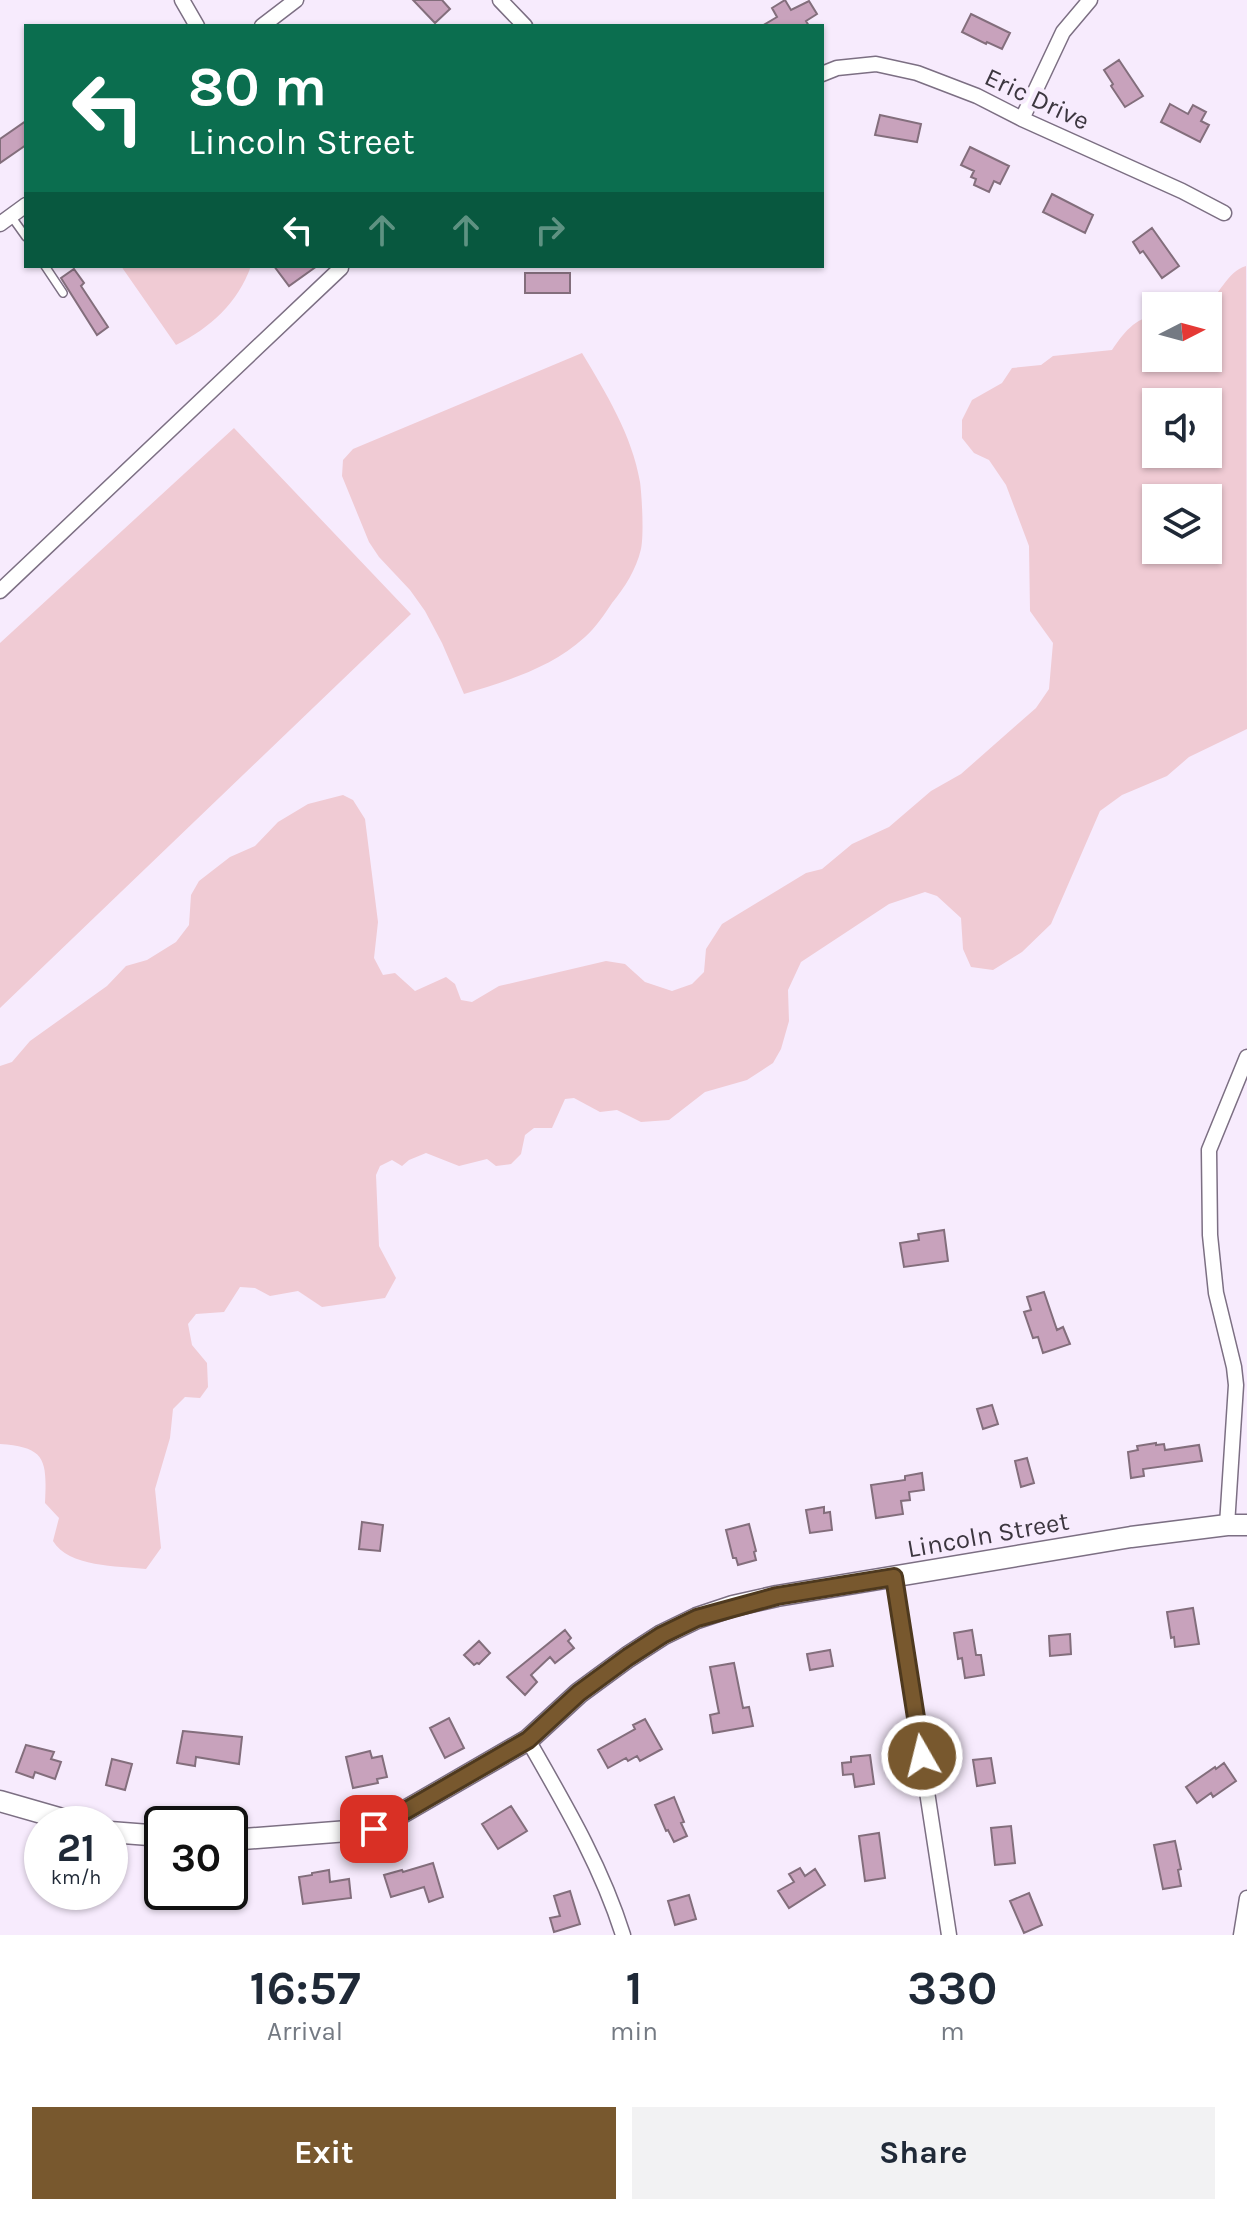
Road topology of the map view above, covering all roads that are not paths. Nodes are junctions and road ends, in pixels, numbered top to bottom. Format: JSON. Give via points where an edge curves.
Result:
{"nodes":[{"id":1,"x":182,"y":0,"type":"edge"},
{"id":2,"x":296,"y":0,"type":"edge"},
{"id":3,"x":500,"y":0,"type":"edge"},
{"id":4,"x":1090,"y":0,"type":"edge"},
{"id":5,"x":196,"y":24,"type":"edge"},
{"id":6,"x":265,"y":24,"type":"edge"},
{"id":7,"x":523,"y":24,"type":"edge"},
{"id":8,"x":824,"y":73,"type":"edge"},
{"id":9,"x":1022,"y":119,"type":"junction"},
{"id":10,"x":24,"y":206,"type":"edge"},
{"id":11,"x":1224,"y":213,"type":"dead end"},
{"id":12,"x":6,"y":220,"type":"edge"},
{"id":13,"x":24,"y":235,"type":"edge"},
{"id":14,"x":46,"y":268,"type":"edge"},
{"id":15,"x":341,"y":268,"type":"dead end"},
{"id":16,"x":63,"y":293,"type":"dead end"},
{"id":17,"x":0,"y":591,"type":"edge"},
{"id":18,"x":1247,"y":1057,"type":"edge"},
{"id":19,"x":1237,"y":1525,"type":"edge"},
{"id":20,"x":894,"y":1577,"type":"junction"},
{"id":21,"x":528,"y":1740,"type":"junction"},
{"id":22,"x":0,"y":1801,"type":"edge"},
{"id":23,"x":24,"y":1808,"type":"edge"},
{"id":24,"x":248,"y":1839,"type":"edge"},
{"id":25,"x":1247,"y":1898,"type":"edge"},
{"id":26,"x":623,"y":1935,"type":"edge"},
{"id":27,"x":949,"y":1935,"type":"edge"},
{"id":28,"x":1241,"y":1935,"type":"edge"}],
"edges":[{"from":1,"to":5,"type":"street"},
{"from":2,"to":6,"type":"street"},
{"from":3,"to":7,"type":"street"},
{"from":4,"to":9,"type":"street","via":[[1063,32]]},
{"from":8,"to":9,"type":"street","name":"Eric Drive","via":[[876,64],[917,73]]},
{"from":9,"to":11,"type":"street","name":"Eric Drive"},
{"from":10,"to":12,"type":"street"},
{"from":12,"to":13,"type":"lane"},
{"from":14,"to":16,"type":"lane"},
{"from":15,"to":17,"type":"street"},
{"from":18,"to":19,"type":"street","via":[[1209,1150],[1216,1293],[1236,1385]]},
{"from":19,"to":20,"type":"main road","name":"Lincoln Street","via":[[1131,1537]]},
{"from":20,"to":21,"type":"main road","name":"Lincoln Street","via":[[777,1596],[697,1618],[628,1657]]},
{"from":20,"to":27,"type":"street"},
{"from":21,"to":24,"type":"main road","name":"Lincoln Street","via":[[374,1829]]},
{"from":21,"to":26,"type":"street","via":[[590,1851]]},
{"from":22,"to":23,"type":"main road"},
{"from":25,"to":28,"type":"street"}]}
